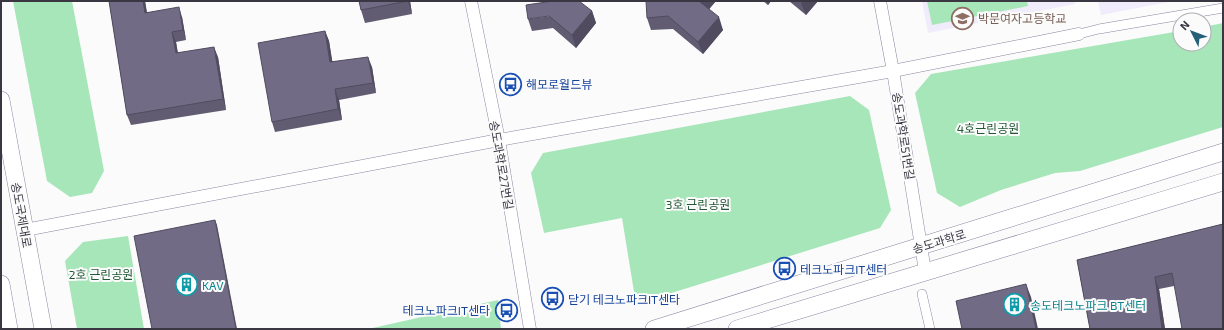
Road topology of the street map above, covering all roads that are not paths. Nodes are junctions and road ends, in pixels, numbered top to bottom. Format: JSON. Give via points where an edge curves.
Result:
{"nodes":[{"id":1,"x":471,"y":1,"type":"edge"},
{"id":2,"x":880,"y":1,"type":"edge"},
{"id":3,"x":1223,"y":8,"type":"edge"},
{"id":4,"x":1079,"y":34,"type":"joint"},
{"id":5,"x":894,"y":71,"type":"junction"},
{"id":6,"x":1,"y":100,"type":"edge"},
{"id":7,"x":499,"y":140,"type":"junction"},
{"id":8,"x":1223,"y":152,"type":"edge"},
{"id":9,"x":1223,"y":182,"type":"edge"},
{"id":10,"x":25,"y":230,"type":"junction"},
{"id":11,"x":922,"y":246,"type":"junction"},
{"id":12,"x":925,"y":271,"type":"junction"},
{"id":13,"x":1,"y":284,"type":"edge"},
{"id":14,"x":922,"y":294,"type":"dead end"},
{"id":15,"x":9,"y":329,"type":"edge"},
{"id":16,"x":43,"y":329,"type":"edge"},
{"id":17,"x":530,"y":329,"type":"edge"},
{"id":18,"x":654,"y":329,"type":"edge"},
{"id":19,"x":738,"y":329,"type":"edge"},
{"id":20,"x":930,"y":329,"type":"edge"}],
"edges":[{"from":1,"to":7,"type":"street","name":"송도과학로27번길"},
{"from":2,"to":5,"type":"street","name":"송도과학로51번길"},
{"from":3,"to":4,"type":"street"},
{"from":4,"to":5,"type":"street"},
{"from":5,"to":7,"type":"street"},
{"from":5,"to":11,"type":"street","name":"송도과학로51번길"},
{"from":6,"to":10,"type":"main road","name":"송도국제대로"},
{"from":7,"to":10,"type":"street"},
{"from":7,"to":17,"type":"street","name":"송도과학로27번길"},
{"from":8,"to":11,"type":"main road","name":"송도과학로"},
{"from":9,"to":12,"type":"main road","name":"송도과학로"},
{"from":10,"to":16,"type":"main road","name":"송도국제대로"},
{"from":11,"to":12,"type":"street","name":"송도과학로51번길"},
{"from":11,"to":18,"type":"main road","name":"송도과학로"},
{"from":12,"to":19,"type":"main road","name":"송도과학로"},
{"from":13,"to":15,"type":"main road"},
{"from":14,"to":20,"type":"street"}]}
